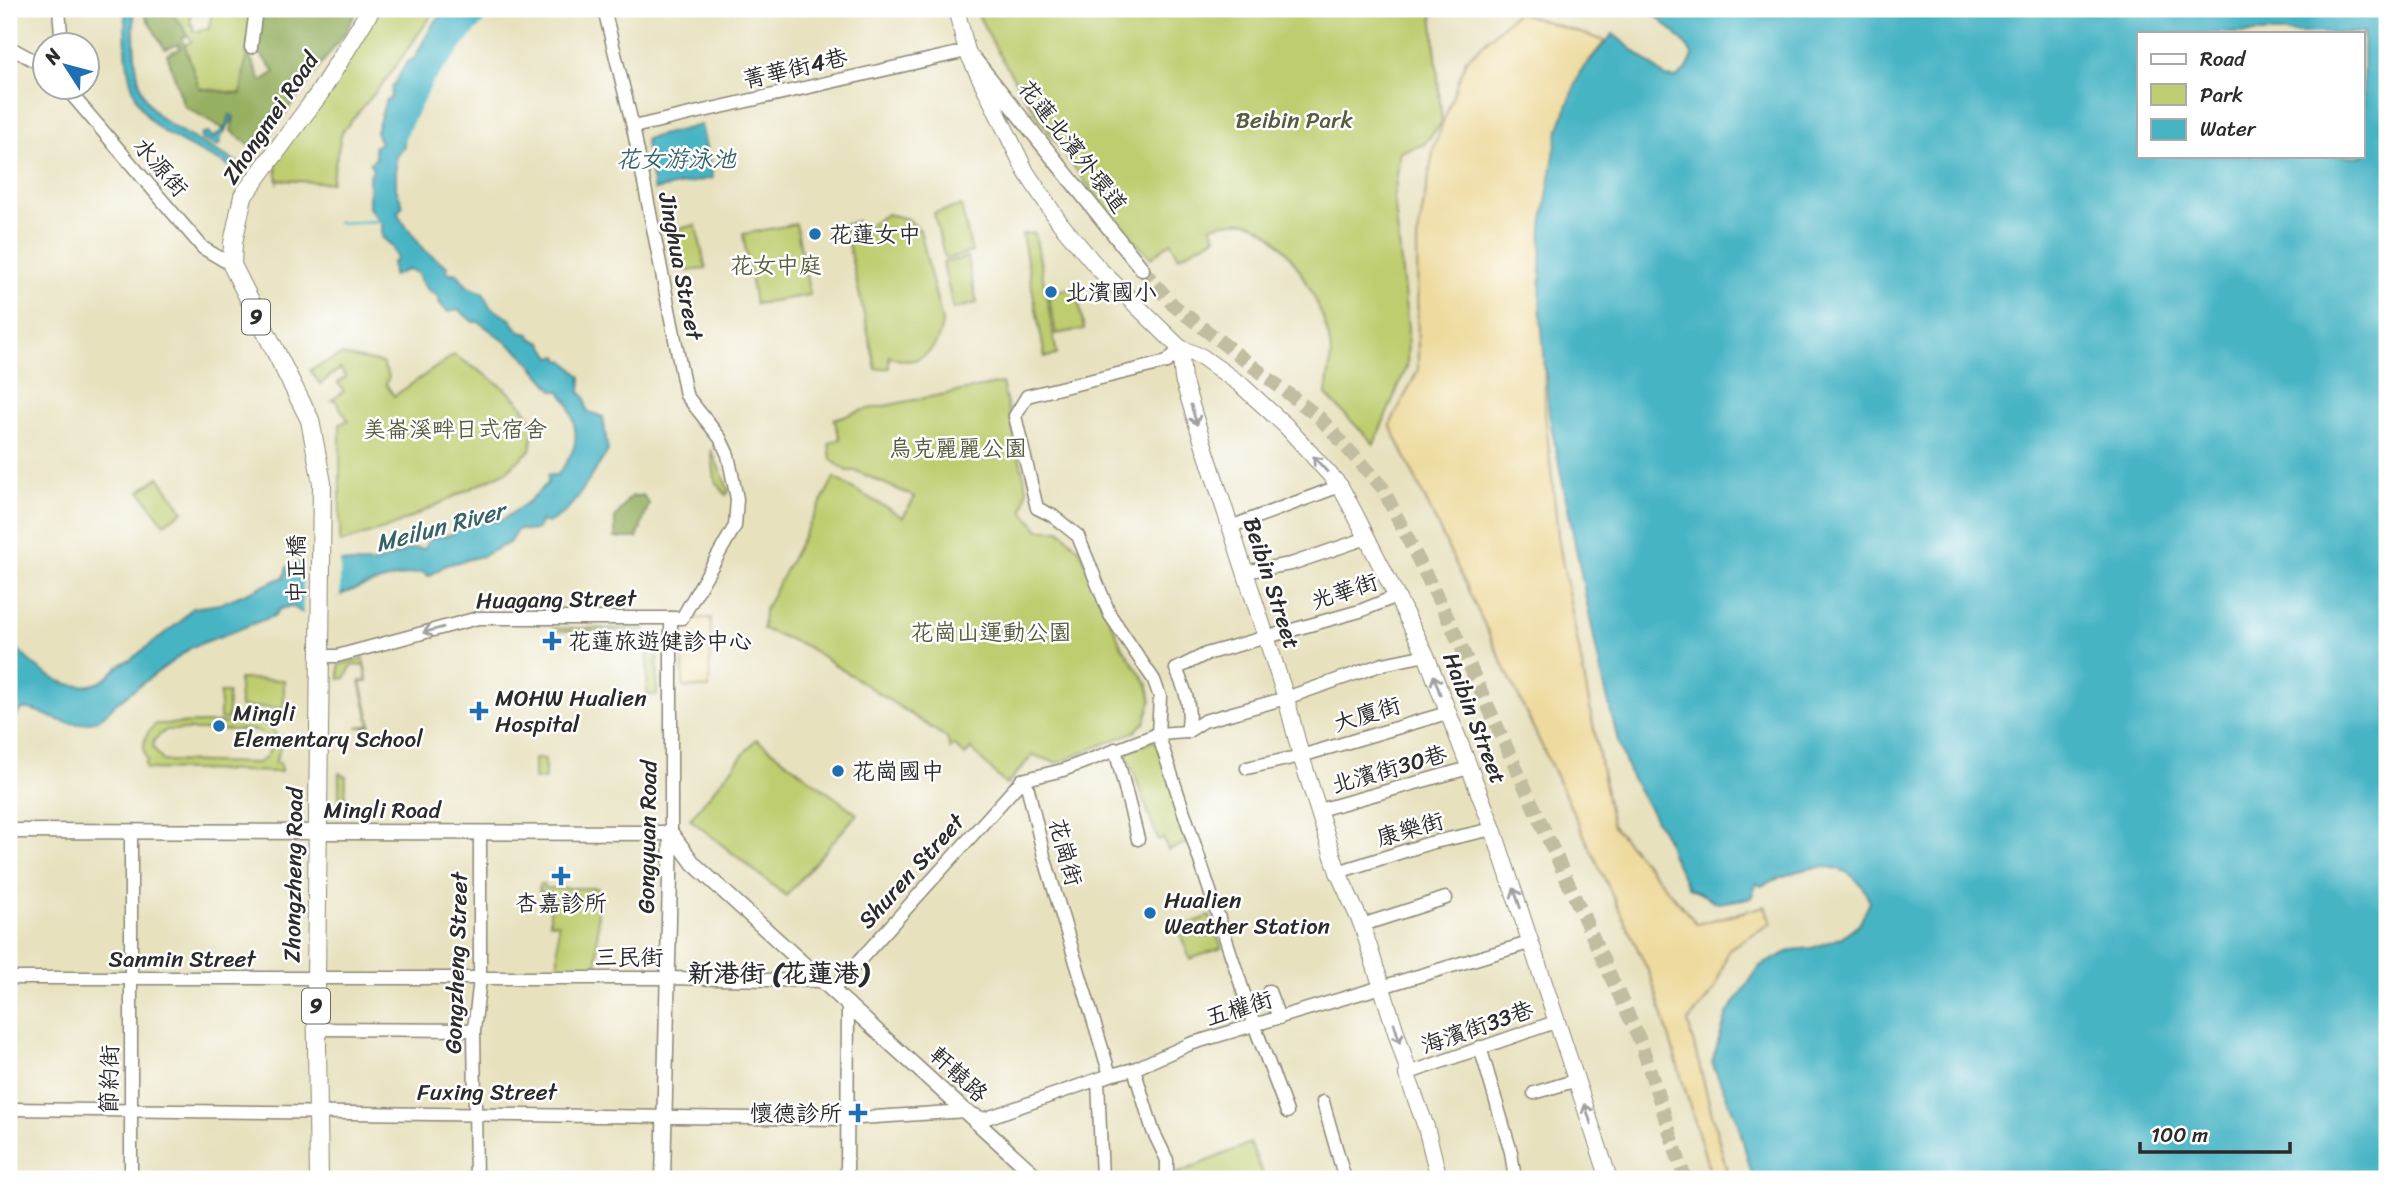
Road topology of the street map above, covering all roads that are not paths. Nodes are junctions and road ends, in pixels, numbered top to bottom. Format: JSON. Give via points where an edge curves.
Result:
{"nodes":[{"id":1,"x":59,"y":9,"type":"edge"},
{"id":2,"x":256,"y":9,"type":"edge"},
{"id":3,"x":372,"y":9,"type":"edge"},
{"id":4,"x":604,"y":9,"type":"edge"},
{"id":5,"x":956,"y":9,"type":"edge"},
{"id":6,"x":61,"y":32,"type":"edge"},
{"id":7,"x":9,"y":47,"type":"edge"},
{"id":8,"x":251,"y":47,"type":"dead end"},
{"id":9,"x":967,"y":51,"type":"junction"},
{"id":10,"x":32,"y":60,"type":"edge"},
{"id":11,"x":78,"y":102,"type":"edge"},
{"id":12,"x":633,"y":127,"type":"junction"},
{"id":13,"x":232,"y":265,"type":"junction"},
{"id":14,"x":1142,"y":269,"type":"tunnel mouth"},
{"id":15,"x":1180,"y":348,"type":"junction"},
{"id":16,"x":1340,"y":486,"type":"junction"},
{"id":17,"x":1230,"y":527,"type":"junction"},
{"id":18,"x":1367,"y":538,"type":"junction"},
{"id":19,"x":1244,"y":572,"type":"junction"},
{"id":20,"x":1396,"y":596,"type":"junction"},
{"id":21,"x":671,"y":618,"type":"junction"},
{"id":22,"x":1265,"y":638,"type":"junction"},
{"id":23,"x":1426,"y":655,"type":"junction"},
{"id":24,"x":320,"y":656,"type":"junction"},
{"id":25,"x":1286,"y":698,"type":"junction"},
{"id":26,"x":1447,"y":713,"type":"junction"},
{"id":27,"x":1187,"y":732,"type":"junction"},
{"id":28,"x":1158,"y":734,"type":"junction"},
{"id":29,"x":1115,"y":749,"type":"junction"},
{"id":30,"x":1301,"y":756,"type":"junction"},
{"id":31,"x":1247,"y":768,"type":"dead end"},
{"id":32,"x":1469,"y":768,"type":"junction"},
{"id":33,"x":1022,"y":780,"type":"junction"},
{"id":34,"x":1319,"y":810,"type":"junction"},
{"id":35,"x":1493,"y":829,"type":"junction"},
{"id":36,"x":9,"y":831,"type":"edge"},
{"id":37,"x":131,"y":833,"type":"junction"},
{"id":38,"x":319,"y":833,"type":"junction"},
{"id":39,"x":480,"y":833,"type":"junction"},
{"id":40,"x":671,"y":833,"type":"junction"},
{"id":41,"x":1138,"y":839,"type":"dead end"},
{"id":42,"x":1338,"y":872,"type":"junction"},
{"id":43,"x":1446,"y":898,"type":"dead end"},
{"id":44,"x":1362,"y":925,"type":"junction"},
{"id":45,"x":1529,"y":943,"type":"junction"},
{"id":46,"x":9,"y":978,"type":"edge"},
{"id":47,"x":667,"y":978,"type":"junction"},
{"id":48,"x":480,"y":979,"type":"junction"},
{"id":49,"x":132,"y":980,"type":"junction"},
{"id":50,"x":316,"y":980,"type":"junction"},
{"id":51,"x":826,"y":986,"type":"junction"},
{"id":52,"x":1383,"y":986,"type":"junction"},
{"id":53,"x":1269,"y":991,"type":"dead end"},
{"id":54,"x":848,"y":1003,"type":"junction"},
{"id":55,"x":1279,"y":1018,"type":"junction"},
{"id":56,"x":1558,"y":1021,"type":"junction"},
{"id":57,"x":1255,"y":1027,"type":"junction"},
{"id":58,"x":317,"y":1029,"type":"junction"},
{"id":59,"x":474,"y":1030,"type":"junction"},
{"id":60,"x":1480,"y":1047,"type":"junction"},
{"id":61,"x":1134,"y":1069,"type":"junction"},
{"id":62,"x":1409,"y":1073,"type":"junction"},
{"id":63,"x":1104,"y":1078,"type":"junction"},
{"id":64,"x":1577,"y":1080,"type":"junction"},
{"id":65,"x":1534,"y":1093,"type":"dead end"},
{"id":66,"x":1323,"y":1102,"type":"dead end"},
{"id":67,"x":9,"y":1109,"type":"edge"},
{"id":68,"x":129,"y":1109,"type":"junction"},
{"id":69,"x":320,"y":1111,"type":"junction"},
{"id":70,"x":966,"y":1111,"type":"junction"},
{"id":71,"x":1287,"y":1112,"type":"dead end"},
{"id":72,"x":474,"y":1114,"type":"junction"},
{"id":73,"x":664,"y":1114,"type":"junction"},
{"id":74,"x":845,"y":1119,"type":"junction"},
{"id":75,"x":131,"y":1179,"type":"edge"},
{"id":76,"x":319,"y":1179,"type":"edge"},
{"id":77,"x":476,"y":1179,"type":"edge"},
{"id":78,"x":663,"y":1179,"type":"edge"},
{"id":79,"x":847,"y":1179,"type":"edge"},
{"id":80,"x":1039,"y":1179,"type":"edge"},
{"id":81,"x":1102,"y":1179,"type":"edge"},
{"id":82,"x":1167,"y":1179,"type":"edge"},
{"id":83,"x":1345,"y":1179,"type":"edge"},
{"id":84,"x":1439,"y":1179,"type":"edge"},
{"id":85,"x":1515,"y":1179,"type":"edge"},
{"id":86,"x":1609,"y":1179,"type":"edge"}],
"edges":[{"from":1,"to":6,"type":"street"},
{"from":2,"to":8,"type":"street"},
{"from":3,"to":13,"type":"main road","name":"Zhongmei Road","via":[[319,94],[243,196]]},
{"from":4,"to":12,"type":"street","name":"Jinghua Street"},
{"from":5,"to":9,"type":"main road"},
{"from":7,"to":10,"type":"street"},
{"from":9,"to":12,"type":"street","name":"菁華街4巷"},
{"from":9,"to":14,"type":"street","name":"花蓮北濱外環道"},
{"from":9,"to":15,"type":"main road","via":[[1026,173],[1060,223],[1098,268]]},
{"from":11,"to":13,"type":"street","name":"水源街","via":[[203,248]]},
{"from":12,"to":21,"type":"street","name":"Jinghua Street","via":[[686,395],[720,438],[737,499],[735,526],[682,618]]},
{"from":13,"to":24,"type":"main road","name":"中正橋","number":"9","via":[[310,420],[321,483]]},
{"from":16,"to":15,"type":"main road","name":"Haibin Street","one_way":true,"via":[[1240,384],[1202,357]]},
{"from":15,"to":17,"type":"main road","name":"Beibin Street","one_way":true,"via":[[1183,379]]},
{"from":15,"to":28,"type":"street","via":[[1167,362],[1027,396],[1015,416],[1037,508],[1078,536],[1111,615],[1154,680],[1160,697]]},
{"from":16,"to":17,"type":"street"},
{"from":16,"to":18,"type":"main road","name":"Haibin Street"},
{"from":17,"to":19,"type":"main road","name":"Beibin Street"},
{"from":18,"to":19,"type":"street","via":[[1291,564]]},
{"from":18,"to":20,"type":"main road","name":"Haibin Street"},
{"from":19,"to":22,"type":"main road","name":"Beibin Street"},
{"from":20,"to":22,"type":"street","name":"光華街"},
{"from":20,"to":23,"type":"main road","name":"Haibin Street"},
{"from":21,"to":24,"type":"street","name":"Huagang Street","one_way":true,"via":[[478,618],[337,656]]},
{"from":21,"to":40,"type":"street","name":"Gongyuan Road"},
{"from":22,"to":25,"type":"main road","name":"Beibin Street"},
{"from":22,"to":27,"type":"street","name":"光華街","via":[[1196,658],[1176,669],[1191,715]]},
{"from":23,"to":25,"type":"street","via":[[1383,664]]},
{"from":26,"to":23,"type":"main road","name":"Haibin Street","one_way":true},
{"from":24,"to":38,"type":"main road","name":"Zhongzheng Road","number":"9"},
{"from":25,"to":27,"type":"street","via":[[1204,721]]},
{"from":25,"to":30,"type":"main road","name":"Beibin Street"},
{"from":26,"to":30,"type":"street","name":"大廈街"},
{"from":26,"to":32,"type":"main road","name":"Haibin Street"},
{"from":27,"to":28,"type":"street"},
{"from":28,"to":29,"type":"street"},
{"from":28,"to":57,"type":"street"},
{"from":29,"to":33,"type":"street"},
{"from":29,"to":41,"type":"street"},
{"from":30,"to":31,"type":"street","name":"大廈街"},
{"from":30,"to":34,"type":"main road","name":"Beibin Street"},
{"from":32,"to":34,"type":"street","name":"北濱街30巷"},
{"from":32,"to":35,"type":"main road","name":"Haibin Street"},
{"from":33,"to":51,"type":"street","name":"Shuren Street"},
{"from":33,"to":63,"type":"street","name":"花崗街"},
{"from":34,"to":42,"type":"main road","name":"Beibin Street"},
{"from":35,"to":42,"type":"street","name":"康樂街"},
{"from":45,"to":35,"type":"main road","name":"Haibin Street","one_way":true},
{"from":36,"to":37,"type":"street","name":"Mingli Road"},
{"from":37,"to":38,"type":"street","name":"Mingli Road"},
{"from":37,"to":49,"type":"street","name":"節約街"},
{"from":38,"to":39,"type":"street","name":"Mingli Road"},
{"from":38,"to":50,"type":"main road","name":"Zhongzheng Road","number":"9"},
{"from":39,"to":40,"type":"street","name":"Mingli Road"},
{"from":39,"to":48,"type":"street","name":"Gongzheng Street"},
{"from":40,"to":47,"type":"street","name":"Gongyuan Road"},
{"from":40,"to":51,"type":"street","name":"軒轅路","via":[[694,864]]},
{"from":42,"to":44,"type":"main road","name":"Beibin Street"},
{"from":43,"to":44,"type":"street"},
{"from":44,"to":52,"type":"main road","name":"Beibin Street"},
{"from":45,"to":52,"type":"street","name":"五權街"},
{"from":45,"to":56,"type":"main road","name":"Haibin Street"},
{"from":46,"to":49,"type":"street","name":"Sanmin Street"},
{"from":47,"to":48,"type":"street","name":"三民街"},
{"from":47,"to":51,"type":"street","name":"三民街"},
{"from":47,"to":73,"type":"street","name":"Gongyuan Road"},
{"from":48,"to":50,"type":"street","name":"Sanmin Street"},
{"from":48,"to":59,"type":"street","name":"Gongzheng Street"},
{"from":49,"to":50,"type":"street","name":"Sanmin Street"},
{"from":49,"to":68,"type":"street","name":"節約街"},
{"from":50,"to":58,"type":"main road","name":"Zhongzheng Road","number":"9"},
{"from":51,"to":54,"type":"street","name":"軒轅路"},
{"from":52,"to":55,"type":"street","name":"五權街"},
{"from":52,"to":62,"type":"main road","name":"Beibin Street","one_way":true},
{"from":53,"to":55,"type":"street"},
{"from":54,"to":70,"type":"street","name":"軒轅路"},
{"from":54,"to":74,"type":"street"},
{"from":55,"to":57,"type":"street","name":"五權街"},
{"from":56,"to":60,"type":"street","name":"海濱街33巷"},
{"from":56,"to":64,"type":"main road","name":"Haibin Street"},
{"from":57,"to":61,"type":"street","name":"五權街","via":[[1190,1044]]},
{"from":57,"to":71,"type":"street"},
{"from":58,"to":59,"type":"street"},
{"from":58,"to":69,"type":"main road","name":"Zhongzheng Road","number":"9"},
{"from":59,"to":72,"type":"street","name":"Gongzheng Street"},
{"from":60,"to":62,"type":"street","name":"海濱街33巷"},
{"from":60,"to":85,"type":"street"},
{"from":61,"to":63,"type":"street","name":"五權街"},
{"from":61,"to":82,"type":"street","via":[[1167,1160]]},
{"from":62,"to":84,"type":"main road","name":"Beibin Street"},
{"from":63,"to":70,"type":"street","name":"五權街","via":[[984,1119]]},
{"from":63,"to":81,"type":"street"},
{"from":64,"to":65,"type":"street"},
{"from":86,"to":64,"type":"main road","name":"Haibin Street","one_way":true},
{"from":66,"to":83,"type":"street"},
{"from":67,"to":68,"type":"street","name":"Fuxing Street"},
{"from":68,"to":69,"type":"street","name":"Fuxing Street"},
{"from":68,"to":75,"type":"street","name":"節約街"},
{"from":69,"to":72,"type":"street","name":"Fuxing Street"},
{"from":69,"to":76,"type":"main road","name":"Zhongzheng Road","number":"9"},
{"from":70,"to":74,"type":"street","name":"Fuxing Street"},
{"from":70,"to":80,"type":"street","name":"軒轅路"},
{"from":72,"to":73,"type":"street","name":"Fuxing Street"},
{"from":72,"to":77,"type":"street","name":"Gongzheng Street"},
{"from":73,"to":74,"type":"street","name":"Fuxing Street"},
{"from":73,"to":78,"type":"street","name":"Gongyuan Road"},
{"from":74,"to":79,"type":"street"}]}
